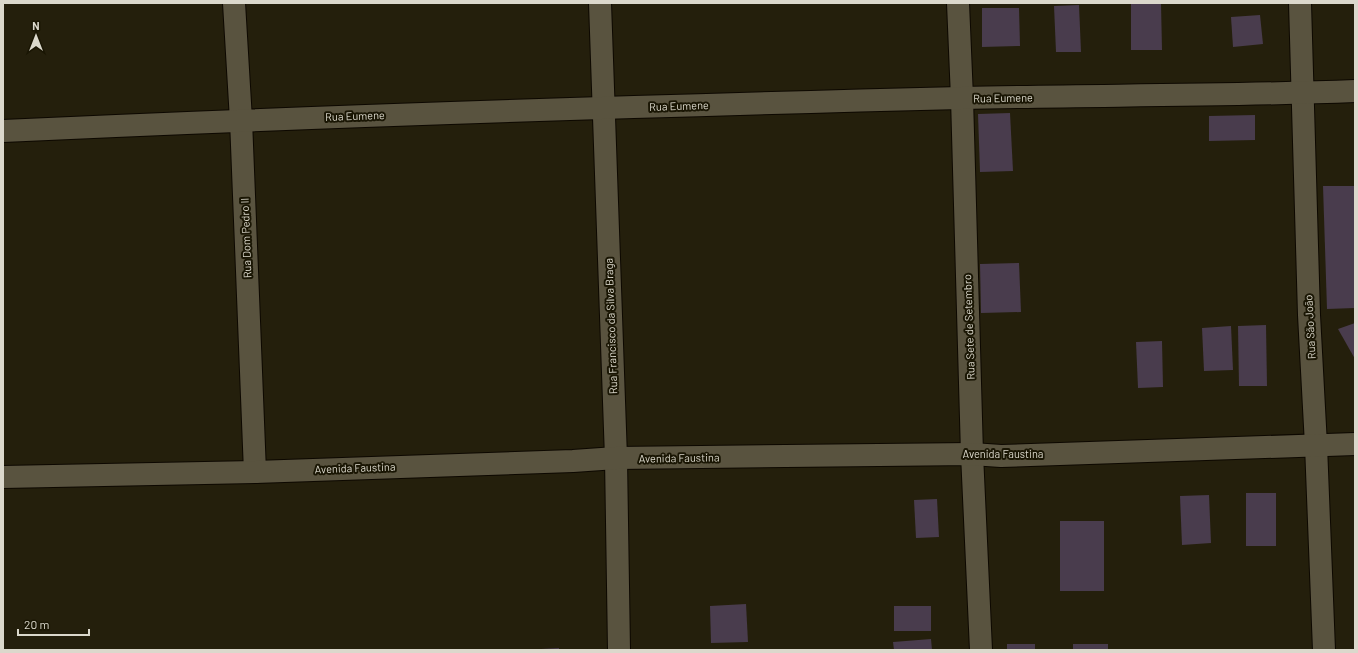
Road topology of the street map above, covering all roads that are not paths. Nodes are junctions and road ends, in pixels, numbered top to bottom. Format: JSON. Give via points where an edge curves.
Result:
{"nodes":[{"id":1,"x":234,"y":3,"type":"edge"},
{"id":2,"x":600,"y":3,"type":"edge"},
{"id":3,"x":958,"y":3,"type":"edge"},
{"id":4,"x":1300,"y":3,"type":"edge"},
{"id":5,"x":1355,"y":91,"type":"edge"},
{"id":6,"x":1303,"y":93,"type":"junction"},
{"id":7,"x":962,"y":98,"type":"junction"},
{"id":8,"x":603,"y":108,"type":"junction"},
{"id":9,"x":241,"y":120,"type":"junction"},
{"id":10,"x":3,"y":131,"type":"edge"},
{"id":11,"x":1355,"y":444,"type":"edge"},
{"id":12,"x":1316,"y":445,"type":"junction"},
{"id":13,"x":972,"y":454,"type":"junction"},
{"id":14,"x":616,"y":458,"type":"junction"},
{"id":15,"x":255,"y":472,"type":"junction"},
{"id":16,"x":3,"y":478,"type":"edge"},
{"id":17,"x":619,"y":650,"type":"edge"},
{"id":18,"x":981,"y":650,"type":"edge"},
{"id":19,"x":1324,"y":650,"type":"edge"}],
"edges":[{"from":1,"to":9,"type":"street","name":"Rua Dom Pedro II"},
{"from":2,"to":8,"type":"street","name":"Rua Francisco da Silva Braga"},
{"from":3,"to":7,"type":"street","name":"Rua Sete de Setembro"},
{"from":4,"to":6,"type":"street","name":"Rua São João"},
{"from":5,"to":6,"type":"street","name":"Rua Eumene"},
{"from":6,"to":7,"type":"street","name":"Rua Eumene"},
{"from":6,"to":12,"type":"street","name":"Rua São João","via":[[1309,314]]},
{"from":7,"to":8,"type":"street","name":"Rua Eumene"},
{"from":7,"to":13,"type":"street","name":"Rua Sete de Setembro"},
{"from":8,"to":9,"type":"street","name":"Rua Eumene"},
{"from":8,"to":14,"type":"street","name":"Rua Francisco da Silva Braga"},
{"from":9,"to":10,"type":"street","name":"Rua Eumene"},
{"from":9,"to":15,"type":"street","name":"Rua Dom Pedro II"},
{"from":11,"to":12,"type":"street","name":"Avenida Faustina"},
{"from":12,"to":13,"type":"street","name":"Avenida Faustina","via":[[1001,456]]},
{"from":12,"to":19,"type":"street","name":"Rua São João"},
{"from":13,"to":14,"type":"street","name":"Avenida Faustina"},
{"from":13,"to":18,"type":"street","name":"Rua Sete de Setembro"},
{"from":14,"to":15,"type":"street","name":"Avenida Faustina"},
{"from":14,"to":17,"type":"street","name":"Rua Francisco da Silva Braga"},
{"from":15,"to":16,"type":"street","name":"Avenida Faustina"}]}
